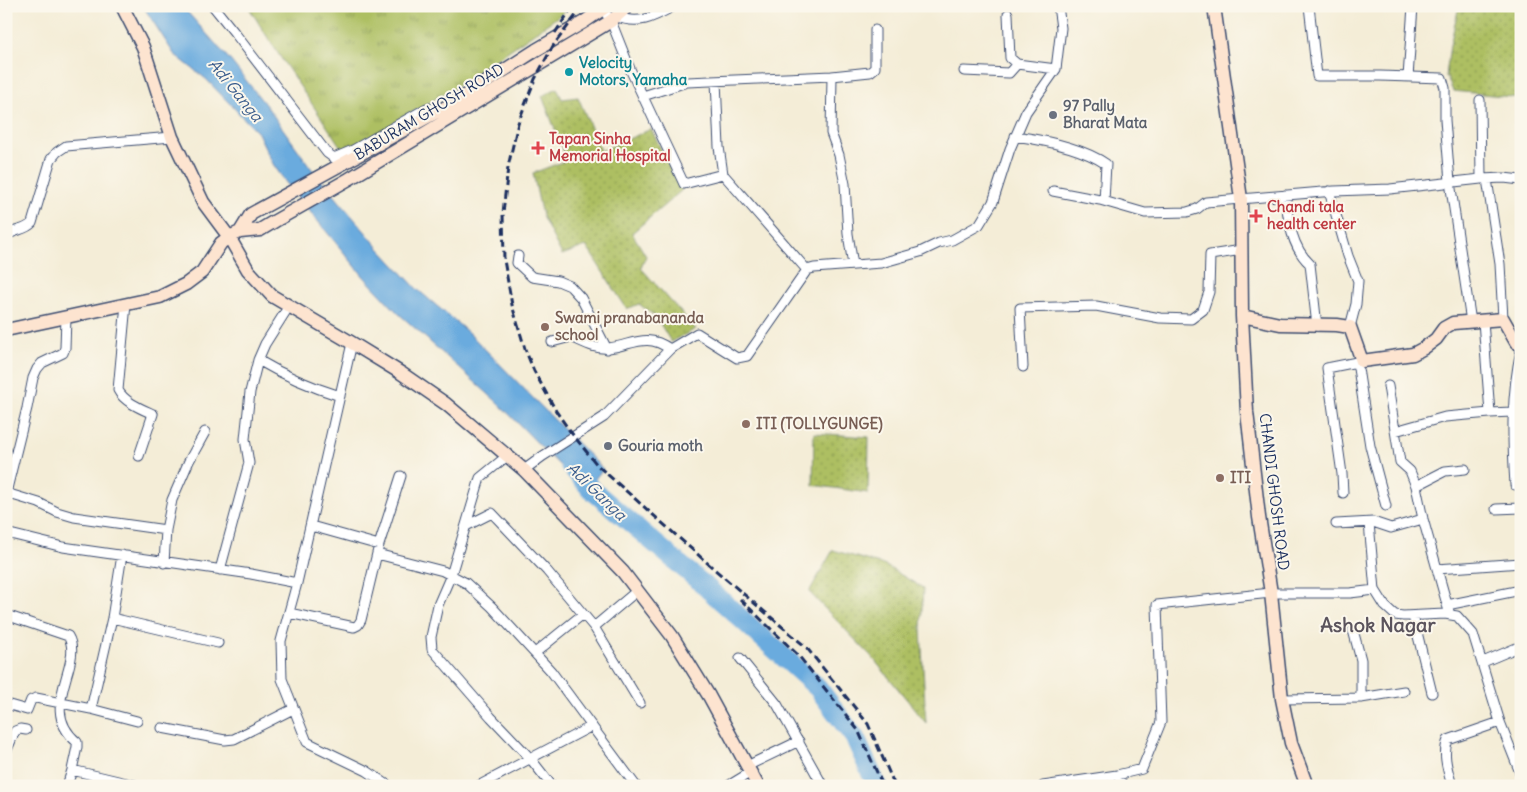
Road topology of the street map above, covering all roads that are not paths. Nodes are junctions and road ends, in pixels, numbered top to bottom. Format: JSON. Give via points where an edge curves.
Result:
{"nodes":[{"id":1,"x":122,"y":6,"type":"edge"},
{"id":2,"x":213,"y":6,"type":"edge"},
{"id":3,"x":628,"y":6,"type":"edge"},
{"id":4,"x":674,"y":6,"type":"edge"},
{"id":5,"x":1058,"y":6,"type":"edge"},
{"id":6,"x":1214,"y":6,"type":"edge"},
{"id":7,"x":1309,"y":6,"type":"edge"},
{"id":8,"x":1413,"y":6,"type":"edge"},
{"id":9,"x":609,"y":13,"type":"edge"},
{"id":10,"x":1008,"y":14,"type":"dead end"},
{"id":11,"x":875,"y":30,"type":"dead end"},
{"id":12,"x":1017,"y":64,"type":"junction"},
{"id":13,"x":1056,"y":69,"type":"junction"},
{"id":14,"x":964,"y":71,"type":"dead end"},
{"id":15,"x":832,"y":76,"type":"junction"},
{"id":16,"x":1408,"y":77,"type":"junction"},
{"id":17,"x":716,"y":81,"type":"junction"},
{"id":18,"x":643,"y":96,"type":"junction"},
{"id":19,"x":1480,"y":100,"type":"dead end"},
{"id":20,"x":437,"y":117,"type":"junction"},
{"id":21,"x":1016,"y":136,"type":"junction"},
{"id":22,"x":172,"y":137,"type":"junction"},
{"id":23,"x":722,"y":174,"type":"junction"},
{"id":24,"x":1484,"y":179,"type":"junction"},
{"id":25,"x":1521,"y":180,"type":"edge"},
{"id":26,"x":1450,"y":182,"type":"junction"},
{"id":27,"x":1053,"y":191,"type":"dead end"},
{"id":28,"x":1329,"y":191,"type":"junction"},
{"id":29,"x":1285,"y":195,"type":"junction"},
{"id":30,"x":1241,"y":199,"type":"junction"},
{"id":31,"x":1104,"y":201,"type":"junction"},
{"id":32,"x":6,"y":226,"type":"edge"},
{"id":33,"x":22,"y":229,"type":"junction"},
{"id":34,"x":235,"y":235,"type":"junction"},
{"id":35,"x":6,"y":236,"type":"edge"},
{"id":36,"x":1242,"y":250,"type":"junction"},
{"id":37,"x":518,"y":256,"type":"dead end"},
{"id":38,"x":853,"y":265,"type":"junction"},
{"id":39,"x":807,"y":270,"type":"junction"},
{"id":40,"x":126,"y":304,"type":"junction"},
{"id":41,"x":289,"y":306,"type":"junction"},
{"id":42,"x":1242,"y":316,"type":"junction"},
{"id":43,"x":66,"y":317,"type":"junction"},
{"id":44,"x":1503,"y":319,"type":"junction"},
{"id":45,"x":1477,"y":321,"type":"junction"},
{"id":46,"x":1317,"y":326,"type":"junction"},
{"id":47,"x":1350,"y":327,"type":"junction"},
{"id":48,"x":6,"y":330,"type":"edge"},
{"id":49,"x":552,"y":342,"type":"dead end"},
{"id":50,"x":352,"y":343,"type":"junction"},
{"id":51,"x":1521,"y":345,"type":"edge"},
{"id":52,"x":608,"y":349,"type":"junction"},
{"id":53,"x":670,"y":349,"type":"junction"},
{"id":54,"x":1521,"y":350,"type":"edge"},
{"id":55,"x":258,"y":360,"type":"junction"},
{"id":56,"x":1359,"y":362,"type":"junction"},
{"id":57,"x":1022,"y":367,"type":"dead end"},
{"id":58,"x":1388,"y":386,"type":"dead end"},
{"id":59,"x":340,"y":396,"type":"junction"},
{"id":60,"x":1512,"y":412,"type":"junction"},
{"id":61,"x":1490,"y":413,"type":"junction"},
{"id":62,"x":1395,"y":431,"type":"junction"},
{"id":63,"x":205,"y":432,"type":"dead end"},
{"id":64,"x":139,"y":456,"type":"dead end"},
{"id":65,"x":507,"y":456,"type":"junction"},
{"id":66,"x":1465,"y":469,"type":"dead end"},
{"id":67,"x":524,"y":470,"type":"junction"},
{"id":68,"x":400,"y":476,"type":"dead end"},
{"id":69,"x":1521,"y":485,"type":"edge"},
{"id":70,"x":1416,"y":486,"type":"junction"},
{"id":71,"x":6,"y":493,"type":"edge"},
{"id":72,"x":1343,"y":493,"type":"dead end"},
{"id":73,"x":1386,"y":506,"type":"dead end"},
{"id":74,"x":1521,"y":508,"type":"edge"},
{"id":75,"x":1496,"y":509,"type":"dead end"},
{"id":76,"x":1422,"y":518,"type":"junction"},
{"id":77,"x":1369,"y":523,"type":"junction"},
{"id":78,"x":1336,"y":524,"type":"dead end"},
{"id":79,"x":311,"y":526,"type":"junction"},
{"id":80,"x":466,"y":526,"type":"junction"},
{"id":81,"x":166,"y":530,"type":"junction"},
{"id":82,"x":6,"y":534,"type":"edge"},
{"id":83,"x":378,"y":550,"type":"junction"},
{"id":84,"x":122,"y":555,"type":"junction"},
{"id":85,"x":164,"y":562,"type":"junction"},
{"id":86,"x":1521,"y":563,"type":"edge"},
{"id":87,"x":1437,"y":569,"type":"junction"},
{"id":88,"x":220,"y":570,"type":"junction"},
{"id":89,"x":451,"y":575,"type":"junction"},
{"id":90,"x":297,"y":583,"type":"junction"},
{"id":91,"x":638,"y":590,"type":"junction"},
{"id":92,"x":1375,"y":590,"type":"junction"},
{"id":93,"x":1521,"y":590,"type":"edge"},
{"id":94,"x":1271,"y":593,"type":"junction"},
{"id":95,"x":1447,"y":606,"type":"junction"},
{"id":96,"x":289,"y":613,"type":"junction"},
{"id":97,"x":6,"y":614,"type":"edge"},
{"id":98,"x":583,"y":614,"type":"junction"},
{"id":99,"x":1450,"y":615,"type":"junction"},
{"id":100,"x":1413,"y":616,"type":"junction"},
{"id":101,"x":112,"y":618,"type":"junction"},
{"id":102,"x":594,"y":627,"type":"junction"},
{"id":103,"x":1353,"y":630,"type":"dead end"},
{"id":104,"x":218,"y":643,"type":"dead end"},
{"id":105,"x":1521,"y":646,"type":"edge"},
{"id":106,"x":535,"y":653,"type":"junction"},
{"id":107,"x":740,"y":658,"type":"dead end"},
{"id":108,"x":1483,"y":662,"type":"junction"},
{"id":109,"x":1404,"y":691,"type":"dead end"},
{"id":110,"x":1432,"y":693,"type":"dead end"},
{"id":111,"x":1361,"y":698,"type":"junction"},
{"id":112,"x":1282,"y":699,"type":"junction"},
{"id":113,"x":60,"y":702,"type":"junction"},
{"id":114,"x":640,"y":703,"type":"dead end"},
{"id":115,"x":6,"y":704,"type":"edge"},
{"id":116,"x":91,"y":709,"type":"junction"},
{"id":117,"x":293,"y":709,"type":"junction"},
{"id":118,"x":137,"y":721,"type":"dead end"},
{"id":119,"x":1500,"y":722,"type":"junction"},
{"id":120,"x":592,"y":726,"type":"junction"},
{"id":121,"x":162,"y":728,"type":"dead end"},
{"id":122,"x":26,"y":730,"type":"dead end"},
{"id":123,"x":799,"y":742,"type":"junction"},
{"id":124,"x":6,"y":752,"type":"edge"},
{"id":125,"x":530,"y":758,"type":"junction"},
{"id":126,"x":749,"y":769,"type":"junction"},
{"id":127,"x":72,"y":770,"type":"junction"},
{"id":128,"x":1118,"y":775,"type":"junction"},
{"id":129,"x":1521,"y":775,"type":"edge"},
{"id":130,"x":134,"y":785,"type":"edge"},
{"id":131,"x":67,"y":786,"type":"edge"},
{"id":132,"x":389,"y":786,"type":"edge"},
{"id":133,"x":478,"y":786,"type":"edge"},
{"id":134,"x":552,"y":786,"type":"edge"},
{"id":135,"x":636,"y":786,"type":"edge"},
{"id":136,"x":728,"y":786,"type":"edge"},
{"id":137,"x":758,"y":786,"type":"edge"},
{"id":138,"x":823,"y":786,"type":"edge"},
{"id":139,"x":1043,"y":786,"type":"edge"},
{"id":140,"x":1123,"y":786,"type":"edge"},
{"id":141,"x":1307,"y":786,"type":"edge"},
{"id":142,"x":1452,"y":786,"type":"edge"}],
"edges":[{"from":1,"to":22,"type":"street","via":[[143,46]]},
{"from":2,"to":20,"type":"street","via":[[334,158],[427,108]]},
{"from":3,"to":9,"type":"street","name":"BABURAM GHOSH ROAD"},
{"from":4,"to":9,"type":"street","via":[[652,18],[627,21]]},
{"from":5,"to":13,"type":"street","via":[[1061,28]]},
{"from":6,"to":30,"type":"street"},
{"from":7,"to":16,"type":"street","via":[[1317,76]]},
{"from":8,"to":16,"type":"street"},
{"from":9,"to":18,"type":"street"},
{"from":9,"to":20,"type":"street","name":"BABURAM GHOSH ROAD"},
{"from":10,"to":12,"type":"street","via":[[1010,58]]},
{"from":11,"to":15,"type":"street","via":[[875,68],[870,72]]},
{"from":12,"to":13,"type":"street"},
{"from":12,"to":14,"type":"street","via":[[1009,73]]},
{"from":13,"to":21,"type":"street","via":[[1026,112]]},
{"from":15,"to":17,"type":"street"},
{"from":15,"to":38,"type":"street","via":[[830,133],[839,155]]},
{"from":16,"to":26,"type":"street","via":[[1442,78]]},
{"from":17,"to":18,"type":"street","via":[[687,82]]},
{"from":17,"to":23,"type":"street"},
{"from":18,"to":23,"type":"street","via":[[684,184]]},
{"from":19,"to":24,"type":"street"},
{"from":20,"to":34,"type":"street","name":"BABURAM GHOSH ROAD","via":[[276,222],[260,230]]},
{"from":20,"to":34,"type":"street","name":"BABURAM GHOSH ROAD","via":[[268,204],[251,214]]},
{"from":21,"to":31,"type":"street","via":[[1073,149],[1106,164]]},
{"from":21,"to":38,"type":"street","via":[[993,202],[979,225],[920,252],[881,263]]},
{"from":22,"to":33,"type":"street","via":[[66,146],[51,159],[34,218],[28,228]]},
{"from":22,"to":34,"type":"street","via":[[203,202]]},
{"from":23,"to":39,"type":"street"},
{"from":24,"to":25,"type":"street"},
{"from":24,"to":26,"type":"street"},
{"from":24,"to":44,"type":"street","via":[[1500,264]]},
{"from":26,"to":28,"type":"street","via":[[1390,189]]},
{"from":26,"to":45,"type":"street"},
{"from":27,"to":31,"type":"street"},
{"from":28,"to":29,"type":"street"},
{"from":28,"to":47,"type":"street","via":[[1358,281]]},
{"from":29,"to":30,"type":"street"},
{"from":29,"to":46,"type":"street","via":[[1294,239],[1310,264]]},
{"from":30,"to":31,"type":"street","via":[[1206,202],[1187,212],[1154,213]]},
{"from":30,"to":36,"type":"street","name":"CHANDI GHOSH ROAD"},
{"from":32,"to":33,"type":"street"},
{"from":33,"to":35,"type":"street"},
{"from":34,"to":40,"type":"street","via":[[220,242],[202,272],[186,284],[160,297]]},
{"from":34,"to":41,"type":"street","via":[[248,270],[272,296]]},
{"from":36,"to":42,"type":"street","name":"CHANDI GHOSH ROAD"},
{"from":36,"to":57,"type":"street","via":[[1210,255],[1209,292],[1203,310],[1191,320],[1160,318],[1096,306],[1020,308]]},
{"from":37,"to":52,"type":"street","via":[[516,263],[532,277],[570,286],[582,298]]},
{"from":38,"to":39,"type":"street"},
{"from":39,"to":53,"type":"street","via":[[747,356],[737,358],[697,333]]},
{"from":40,"to":43,"type":"street"},
{"from":40,"to":64,"type":"street","via":[[118,390],[127,400],[153,414]]},
{"from":41,"to":50,"type":"street"},
{"from":41,"to":55,"type":"street"},
{"from":42,"to":46,"type":"street","via":[[1280,324]]},
{"from":42,"to":94,"type":"street","name":"CHANDI GHOSH ROAD","via":[[1247,412]]},
{"from":43,"to":48,"type":"street"},
{"from":43,"to":71,"type":"street","via":[[63,353],[42,363],[33,378]]},
{"from":44,"to":45,"type":"street"},
{"from":44,"to":51,"type":"street"},
{"from":45,"to":56,"type":"street","via":[[1453,323],[1413,354]]},
{"from":45,"to":61,"type":"street"},
{"from":46,"to":47,"type":"street"},
{"from":47,"to":56,"type":"street"},
{"from":49,"to":52,"type":"street","via":[[571,337],[589,346]]},
{"from":50,"to":59,"type":"street"},
{"from":50,"to":65,"type":"street","via":[[446,404]]},
{"from":52,"to":53,"type":"street","via":[[639,340],[660,342]]},
{"from":53,"to":67,"type":"street","via":[[604,417]]},
{"from":54,"to":60,"type":"street"},
{"from":55,"to":59,"type":"street","via":[[282,374]]},
{"from":55,"to":88,"type":"street","via":[[250,392],[245,439],[249,463]]},
{"from":56,"to":72,"type":"street","via":[[1327,368]]},
{"from":56,"to":73,"type":"street","via":[[1370,446]]},
{"from":58,"to":62,"type":"street"},
{"from":59,"to":79,"type":"street"},
{"from":60,"to":61,"type":"street"},
{"from":60,"to":69,"type":"street","via":[[1515,485]]},
{"from":61,"to":62,"type":"street","via":[[1445,417]]},
{"from":62,"to":70,"type":"street","via":[[1400,462],[1410,471]]},
{"from":63,"to":81,"type":"street","via":[[172,500]]},
{"from":65,"to":67,"type":"street"},
{"from":65,"to":80,"type":"street","via":[[480,478]]},
{"from":66,"to":70,"type":"street","via":[[1445,471]]},
{"from":67,"to":91,"type":"street"},
{"from":68,"to":83,"type":"street"},
{"from":70,"to":76,"type":"street"},
{"from":71,"to":81,"type":"street","via":[[74,517]]},
{"from":74,"to":75,"type":"street"},
{"from":76,"to":77,"type":"street","via":[[1391,528]]},
{"from":76,"to":87,"type":"street"},
{"from":77,"to":78,"type":"street"},
{"from":77,"to":92,"type":"street"},
{"from":79,"to":83,"type":"street"},
{"from":79,"to":90,"type":"street"},
{"from":80,"to":89,"type":"street"},
{"from":80,"to":98,"type":"street","via":[[492,513]]},
{"from":81,"to":85,"type":"street"},
{"from":82,"to":84,"type":"street","via":[[63,547]]},
{"from":83,"to":89,"type":"street"},
{"from":83,"to":96,"type":"street","via":[[358,626]]},
{"from":84,"to":85,"type":"street"},
{"from":84,"to":101,"type":"street"},
{"from":85,"to":88,"type":"street"},
{"from":86,"to":87,"type":"street"},
{"from":87,"to":95,"type":"street"},
{"from":88,"to":90,"type":"street"},
{"from":89,"to":106,"type":"street","via":[[492,607]]},
{"from":89,"to":125,"type":"street","via":[[438,604],[431,636],[432,649]]},
{"from":90,"to":96,"type":"street"},
{"from":91,"to":102,"type":"street"},
{"from":91,"to":126,"type":"street","via":[[672,636]]},
{"from":92,"to":94,"type":"street"},
{"from":92,"to":100,"type":"street","via":[[1390,611]]},
{"from":93,"to":95,"type":"street"},
{"from":94,"to":112,"type":"street","name":"CHANDI GHOSH ROAD"},
{"from":94,"to":128,"type":"street","via":[[1157,605],[1161,722],[1142,769]]},
{"from":95,"to":99,"type":"street"},
{"from":96,"to":117,"type":"street","via":[[281,642],[282,680]]},
{"from":97,"to":113,"type":"street","via":[[68,636],[72,642]]},
{"from":98,"to":102,"type":"street"},
{"from":98,"to":106,"type":"street"},
{"from":99,"to":100,"type":"street"},
{"from":99,"to":108,"type":"street","via":[[1457,616],[1473,634]]},
{"from":100,"to":110,"type":"street"},
{"from":101,"to":104,"type":"street"},
{"from":101,"to":116,"type":"street"},
{"from":102,"to":114,"type":"street"},
{"from":103,"to":111,"type":"street","via":[[1362,660]]},
{"from":105,"to":108,"type":"street"},
{"from":106,"to":120,"type":"street"},
{"from":107,"to":123,"type":"street","via":[[768,690]]},
{"from":108,"to":119,"type":"street"},
{"from":109,"to":111,"type":"street"},
{"from":111,"to":112,"type":"street"},
{"from":112,"to":141,"type":"street","name":"CHANDI GHOSH ROAD","via":[[1291,743]]},
{"from":113,"to":115,"type":"street","via":[[33,698],[27,710]]},
{"from":113,"to":116,"type":"street"},
{"from":113,"to":127,"type":"street","via":[[64,728],[77,742]]},
{"from":116,"to":118,"type":"street"},
{"from":117,"to":121,"type":"street","via":[[234,739]]},
{"from":117,"to":132,"type":"street","via":[[307,742],[367,771]]},
{"from":119,"to":129,"type":"street"},
{"from":119,"to":142,"type":"street","via":[[1448,740],[1445,756]]},
{"from":120,"to":125,"type":"street"},
{"from":120,"to":135,"type":"street"},
{"from":122,"to":124,"type":"street","via":[[15,731]]},
{"from":123,"to":126,"type":"street"},
{"from":123,"to":138,"type":"street"},
{"from":125,"to":133,"type":"street"},
{"from":125,"to":134,"type":"street"},
{"from":126,"to":136,"type":"street"},
{"from":126,"to":137,"type":"street"},
{"from":127,"to":130,"type":"street"},
{"from":127,"to":131,"type":"street"},
{"from":128,"to":139,"type":"street"},
{"from":128,"to":140,"type":"street"}]}
